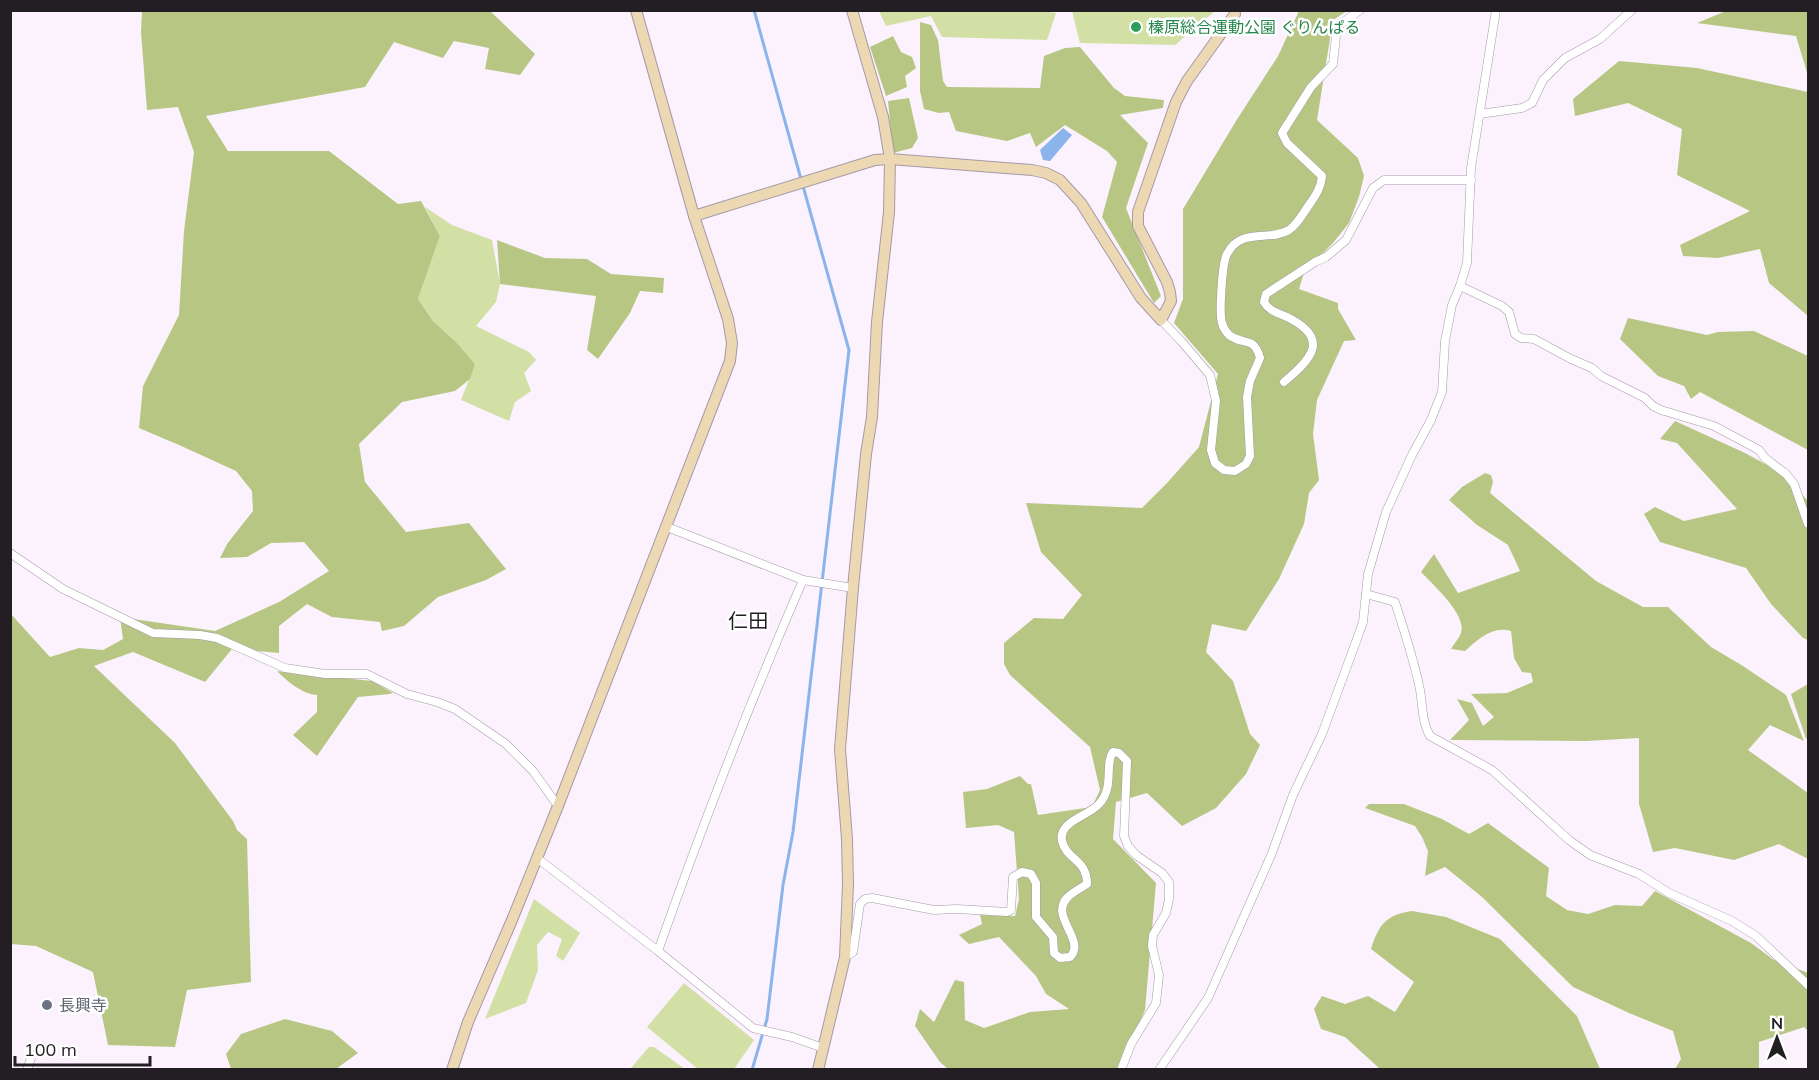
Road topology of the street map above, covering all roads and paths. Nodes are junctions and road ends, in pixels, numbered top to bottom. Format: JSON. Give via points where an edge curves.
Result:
{"nodes":[{"id":1,"x":636,"y":10,"type":"edge"},
{"id":2,"x":852,"y":10,"type":"edge"},
{"id":3,"x":1360,"y":10,"type":"edge"},
{"id":4,"x":1496,"y":10,"type":"edge"},
{"id":5,"x":1632,"y":10,"type":"edge"},
{"id":6,"x":1235,"y":14,"type":"dead end"},
{"id":7,"x":1480,"y":114,"type":"junction"},
{"id":8,"x":890,"y":159,"type":"junction"},
{"id":9,"x":1471,"y":180,"type":"junction"},
{"id":10,"x":694,"y":216,"type":"junction"},
{"id":11,"x":1460,"y":286,"type":"junction"},
{"id":12,"x":1161,"y":320,"type":"junction"},
{"id":13,"x":1284,"y":382,"type":"dead end"},
{"id":14,"x":1809,"y":524,"type":"edge"},
{"id":15,"x":667,"y":527,"type":"junction"},
{"id":16,"x":10,"y":553,"type":"edge"},
{"id":17,"x":803,"y":580,"type":"junction"},
{"id":18,"x":853,"y":588,"type":"junction"},
{"id":19,"x":1366,"y":594,"type":"junction"},
{"id":20,"x":558,"y":806,"type":"junction"},
{"id":21,"x":537,"y":858,"type":"junction"},
{"id":22,"x":658,"y":951,"type":"junction"},
{"id":23,"x":845,"y":957,"type":"junction"},
{"id":24,"x":1809,"y":985,"type":"edge"},
{"id":25,"x":823,"y":1048,"type":"junction"},
{"id":26,"x":32,"y":1055,"type":"dead end"},
{"id":27,"x":27,"y":1070,"type":"edge"},
{"id":28,"x":452,"y":1070,"type":"edge"},
{"id":29,"x":818,"y":1070,"type":"edge"},
{"id":30,"x":1121,"y":1070,"type":"edge"},
{"id":31,"x":1159,"y":1070,"type":"edge"}],
"edges":[{"from":1,"to":10,"type":"street"},
{"from":2,"to":8,"type":"street","via":[[883,117]]},
{"from":3,"to":12,"type":"street","via":[[1336,27],[1333,64],[1311,87],[1282,133],[1287,143],[1322,176],[1321,187],[1288,230],[1247,237],[1226,256],[1222,322],[1228,334],[1257,348],[1260,358],[1248,397],[1250,456],[1235,471],[1224,470],[1215,463],[1211,450],[1216,401],[1209,375]]},
{"from":4,"to":7,"type":"street"},
{"from":5,"to":7,"type":"street","via":[[1600,39],[1565,58],[1543,80],[1532,103]]},
{"from":6,"to":12,"type":"street","via":[[1176,102],[1138,212],[1138,226],[1170,292],[1171,301]]},
{"from":7,"to":9,"type":"street"},
{"from":8,"to":10,"type":"street","via":[[875,160]]},
{"from":8,"to":12,"type":"street","via":[[1032,170],[1060,180],[1081,203],[1141,298]]},
{"from":8,"to":18,"type":"street","via":[[872,417]]},
{"from":9,"to":11,"type":"street","via":[[1467,263]]},
{"from":9,"to":13,"type":"street","via":[[1380,182],[1373,188],[1346,240],[1266,294],[1267,308],[1300,324],[1313,341],[1302,367]]},
{"from":10,"to":15,"type":"street","via":[[728,319],[732,343],[730,361]]},
{"from":11,"to":14,"type":"street","via":[[1502,306],[1509,312],[1515,334],[1521,338],[1534,339],[1592,368],[1661,410],[1714,426],[1759,450],[1794,484]]},
{"from":11,"to":19,"type":"street","via":[[1450,314],[1442,392],[1386,512]]},
{"from":15,"to":17,"type":"street"},
{"from":15,"to":20,"type":"street"},
{"from":16,"to":20,"type":"street","via":[[63,589],[153,633],[218,638],[285,668],[325,674],[366,674],[407,694],[455,709],[506,744],[533,771]]},
{"from":17,"to":18,"type":"street"},
{"from":17,"to":22,"type":"street","via":[[689,861]]},
{"from":18,"to":23,"type":"street","via":[[840,749],[847,839]]},
{"from":19,"to":24,"type":"street","via":[[1395,602],[1416,671],[1425,729],[1430,736],[1492,770],[1590,855],[1640,874],[1756,936]]},
{"from":19,"to":31,"type":"street","via":[[1360,630],[1334,703],[1255,892],[1208,998]]},
{"from":20,"to":21,"type":"street"},
{"from":21,"to":22,"type":"street"},
{"from":21,"to":28,"type":"street","via":[[468,1022]]},
{"from":22,"to":25,"type":"street","via":[[753,1028]]},
{"from":23,"to":25,"type":"street"},
{"from":23,"to":30,"type":"street","via":[[853,952],[864,899],[934,910],[1007,912],[1011,910],[1013,877],[1022,872],[1031,874],[1036,883],[1036,916],[1053,938],[1054,953],[1060,958],[1070,957],[1076,946],[1063,915],[1063,905],[1067,897],[1087,884],[1087,875],[1082,864],[1068,853],[1062,834],[1066,826],[1097,807],[1106,796],[1110,756],[1119,753],[1127,761],[1124,836],[1136,855],[1169,882],[1166,913],[1153,935],[1159,975],[1156,1003],[1131,1044]]},
{"from":25,"to":29,"type":"street"},
{"from":26,"to":27,"type":"street"}]}
